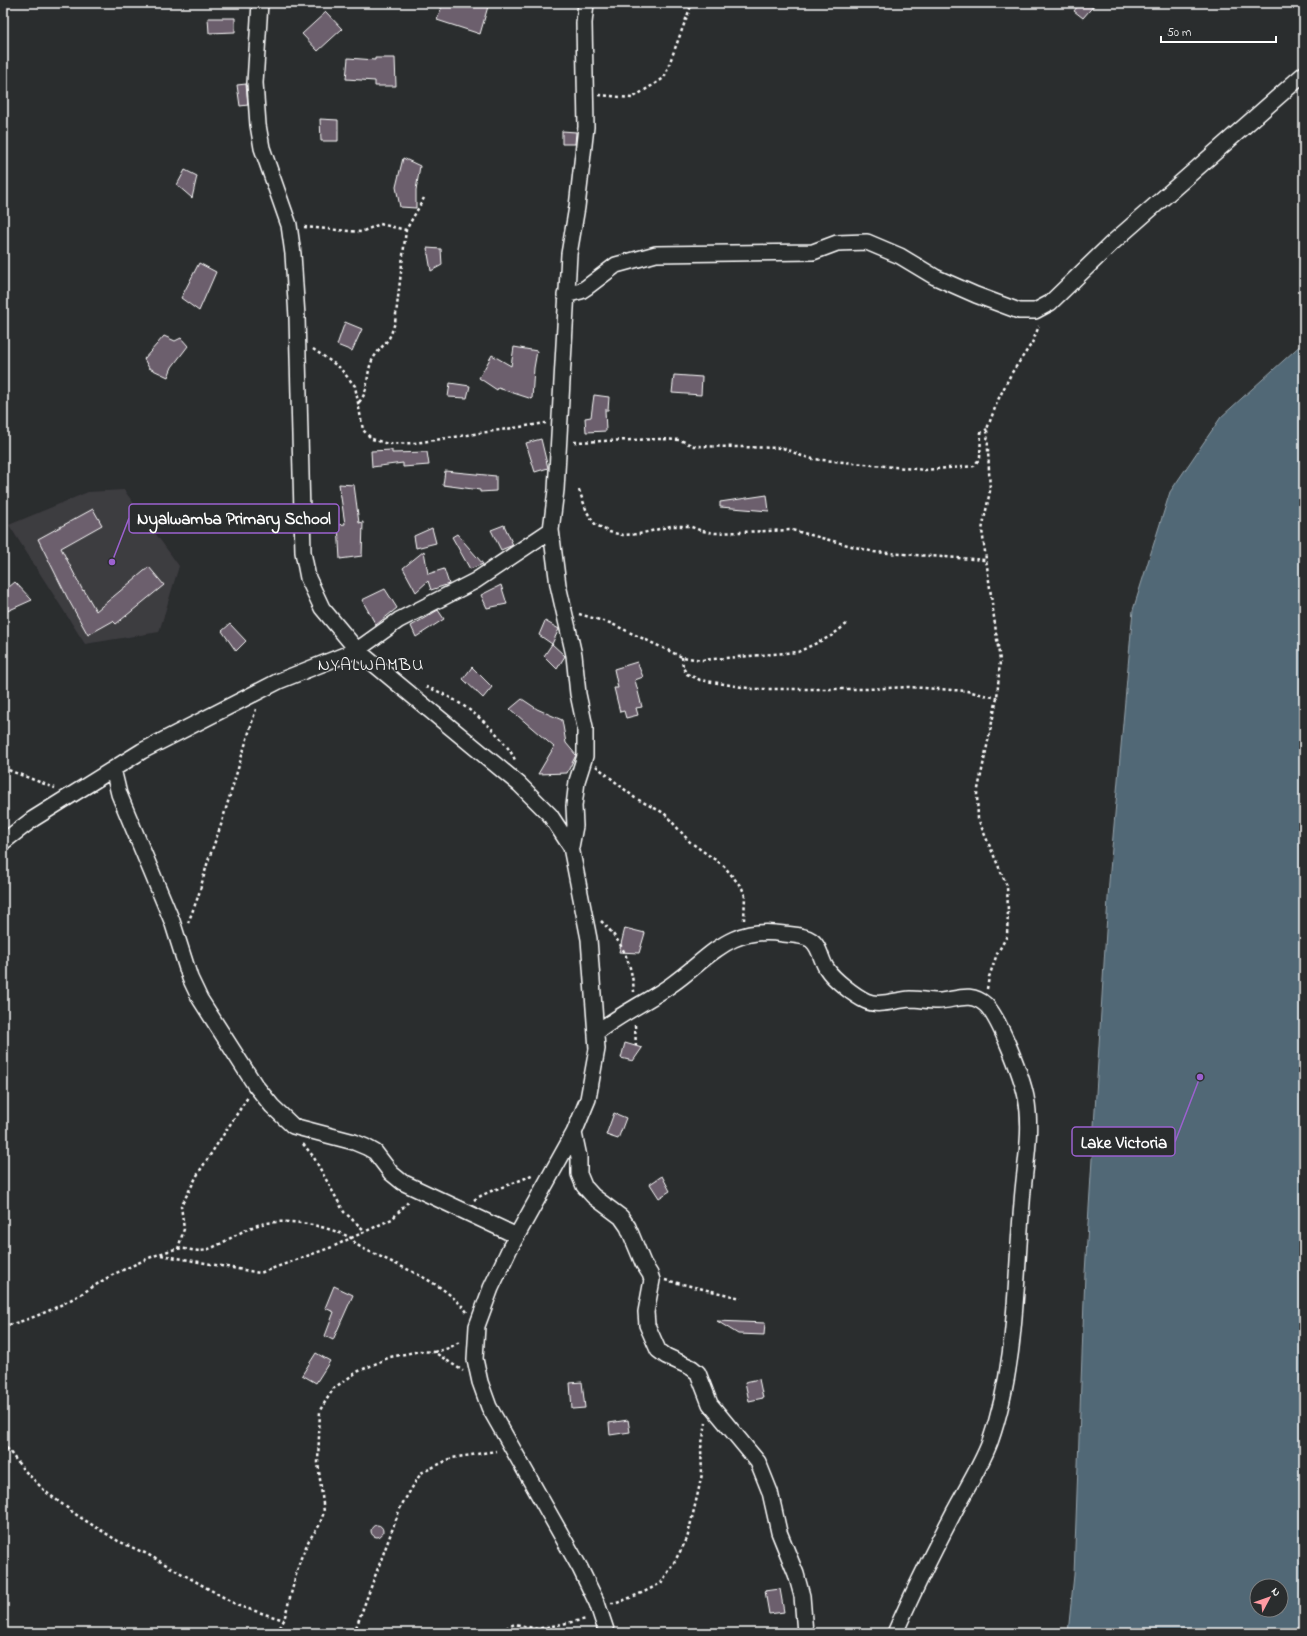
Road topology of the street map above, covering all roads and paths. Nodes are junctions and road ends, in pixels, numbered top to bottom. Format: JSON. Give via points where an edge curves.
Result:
{"nodes":[{"id":1,"x":260,"y":3,"type":"edge"},
{"id":2,"x":586,"y":3,"type":"edge"},
{"id":3,"x":692,"y":3,"type":"edge"},
{"id":4,"x":1304,"y":74,"type":"edge"},
{"id":5,"x":586,"y":94,"type":"junction"},
{"id":6,"x":424,"y":198,"type":"dead end"},
{"id":7,"x":289,"y":225,"type":"junction"},
{"id":8,"x":406,"y":230,"type":"junction"},
{"id":9,"x":565,"y":294,"type":"junction"},
{"id":10,"x":1047,"y":304,"type":"junction"},
{"id":11,"x":298,"y":338,"type":"junction"},
{"id":12,"x":358,"y":402,"type":"junction"},
{"id":13,"x":559,"y":422,"type":"junction"},
{"id":14,"x":987,"y":429,"type":"junction"},
{"id":15,"x":558,"y":442,"type":"junction"},
{"id":16,"x":579,"y":490,"type":"dead end"},
{"id":17,"x":551,"y":530,"type":"junction"},
{"id":18,"x":986,"y":560,"type":"junction"},
{"id":19,"x":563,"y":611,"type":"junction"},
{"id":20,"x":848,"y":623,"type":"dead end"},
{"id":21,"x":357,"y":650,"type":"junction"},
{"id":22,"x":682,"y":657,"type":"junction"},
{"id":23,"x":421,"y":686,"type":"dead end"},
{"id":24,"x":261,"y":690,"type":"junction"},
{"id":25,"x":997,"y":698,"type":"junction"},
{"id":26,"x":585,"y":756,"type":"junction"},
{"id":27,"x":515,"y":761,"type":"dead end"},
{"id":28,"x":3,"y":768,"type":"edge"},
{"id":29,"x":113,"y":769,"type":"junction"},
{"id":30,"x":71,"y":795,"type":"junction"},
{"id":31,"x":3,"y":842,"type":"edge"},
{"id":32,"x":571,"y":847,"type":"junction"},
{"id":33,"x":581,"y":901,"type":"junction"},
{"id":34,"x":744,"y":935,"type":"junction"},
{"id":35,"x":180,"y":946,"type":"junction"},
{"id":36,"x":986,"y":1005,"type":"junction"},
{"id":37,"x":634,"y":1007,"type":"junction"},
{"id":38,"x":596,"y":1033,"type":"junction"},
{"id":39,"x":636,"y":1048,"type":"dead end"},
{"id":40,"x":255,"y":1085,"type":"junction"},
{"id":41,"x":293,"y":1126,"type":"junction"},
{"id":42,"x":574,"y":1133,"type":"junction"},
{"id":43,"x":535,"y":1173,"type":"dead end"},
{"id":44,"x":419,"y":1190,"type":"junction"},
{"id":45,"x":460,"y":1210,"type":"junction"},
{"id":46,"x":365,"y":1231,"type":"junction"},
{"id":47,"x":517,"y":1236,"type":"junction"},
{"id":48,"x":351,"y":1237,"type":"junction"},
{"id":49,"x":178,"y":1249,"type":"junction"},
{"id":50,"x":159,"y":1255,"type":"junction"},
{"id":51,"x":650,"y":1274,"type":"junction"},
{"id":52,"x":741,"y":1298,"type":"dead end"},
{"id":53,"x":3,"y":1326,"type":"edge"},
{"id":54,"x":477,"y":1330,"type":"junction"},
{"id":55,"x":434,"y":1352,"type":"junction"},
{"id":56,"x":480,"y":1382,"type":"junction"},
{"id":57,"x":710,"y":1404,"type":"junction"},
{"id":58,"x":3,"y":1444,"type":"edge"},
{"id":59,"x":510,"y":1447,"type":"junction"},
{"id":60,"x":597,"y":1603,"type":"junction"},
{"id":61,"x":601,"y":1617,"type":"junction"},
{"id":62,"x":284,"y":1620,"type":"junction"},
{"id":63,"x":277,"y":1633,"type":"edge"},
{"id":64,"x":354,"y":1633,"type":"edge"},
{"id":65,"x":502,"y":1633,"type":"edge"},
{"id":66,"x":607,"y":1633,"type":"edge"},
{"id":67,"x":805,"y":1633,"type":"edge"},
{"id":68,"x":895,"y":1633,"type":"edge"}],
"edges":[{"from":1,"to":7,"type":"street","via":[[255,83],[258,125],[262,148]]},
{"from":2,"to":5,"type":"street"},
{"from":3,"to":5,"type":"path","via":[[664,78],[632,98]]},
{"from":4,"to":10,"type":"street","via":[[1111,244]]},
{"from":5,"to":9,"type":"street","via":[[586,127],[577,207],[568,254]]},
{"from":6,"to":8,"type":"path"},
{"from":7,"to":8,"type":"path","via":[[361,232],[380,224]]},
{"from":7,"to":11,"type":"street"},
{"from":8,"to":12,"type":"path","via":[[395,323],[390,337],[373,358],[364,397]]},
{"from":9,"to":10,"type":"street","via":[[581,291],[616,265],[656,254],[813,252],[837,243],[867,242],[900,256],[949,283],[1019,311],[1035,311]]},
{"from":9,"to":13,"type":"street"},
{"from":10,"to":14,"type":"path","via":[[1032,343],[1011,374]]},
{"from":11,"to":12,"type":"path","via":[[348,375],[355,386]]},
{"from":11,"to":21,"type":"street","via":[[303,552],[308,578],[322,608]]},
{"from":12,"to":13,"type":"path","via":[[363,430],[372,439],[388,444],[414,444],[514,426]]},
{"from":13,"to":15,"type":"street"},
{"from":14,"to":15,"type":"path","via":[[981,433],[980,458],[974,466],[926,470],[813,459],[783,448],[694,446],[680,440]]},
{"from":14,"to":18,"type":"path","via":[[990,491],[982,530]]},
{"from":15,"to":17,"type":"street"},
{"from":16,"to":18,"type":"path","via":[[587,512],[595,524],[610,532],[639,534],[671,526],[688,526],[715,533],[792,530],[874,552]]},
{"from":17,"to":19,"type":"street"},
{"from":17,"to":21,"type":"street","via":[[475,580],[399,620]]},
{"from":18,"to":25,"type":"path","via":[[1000,661]]},
{"from":19,"to":22,"type":"path","via":[[610,623]]},
{"from":19,"to":26,"type":"street","via":[[574,655],[585,727]]},
{"from":20,"to":22,"type":"path","via":[[814,646],[798,652],[749,655],[730,659],[702,660]]},
{"from":21,"to":24,"type":"street"},
{"from":21,"to":32,"type":"street","via":[[519,784],[550,815]]},
{"from":22,"to":25,"type":"path","via":[[686,674],[700,680],[753,689],[909,687],[967,691]]},
{"from":23,"to":27,"type":"path","via":[[435,690],[465,708],[489,727],[508,747]]},
{"from":24,"to":29,"type":"street","via":[[142,751]]},
{"from":24,"to":35,"type":"path","via":[[221,825]]},
{"from":25,"to":36,"type":"path","via":[[977,794],[978,819],[1007,886],[1008,911],[1007,936],[989,977]]},
{"from":26,"to":32,"type":"street","via":[[577,781],[575,826]]},
{"from":26,"to":34,"type":"path","via":[[635,798],[664,813],[690,842],[724,866],[742,888],[745,896]]},
{"from":28,"to":30,"type":"path"},
{"from":29,"to":30,"type":"street"},
{"from":29,"to":35,"type":"street","via":[[119,794]]},
{"from":30,"to":31,"type":"street"},
{"from":32,"to":33,"type":"street"},
{"from":33,"to":37,"type":"path","via":[[612,931],[629,960],[633,978]]},
{"from":33,"to":38,"type":"street","via":[[589,939]]},
{"from":34,"to":36,"type":"street","via":[[772,932],[810,939],[816,945],[827,971],[862,1000],[873,1004],[908,999],[939,1001],[960,996]]},
{"from":34,"to":37,"type":"street","via":[[725,942],[672,984]]},
{"from":35,"to":40,"type":"street","via":[[200,999]]},
{"from":36,"to":68,"type":"street","via":[[1019,1071],[1026,1097],[1029,1124],[1028,1159],[1022,1199],[1016,1296],[1007,1377],[989,1443]]},
{"from":37,"to":38,"type":"street"},
{"from":37,"to":39,"type":"path"},
{"from":38,"to":42,"type":"street","via":[[597,1049],[588,1099]]},
{"from":40,"to":41,"type":"street"},
{"from":40,"to":49,"type":"path","via":[[239,1114],[199,1172],[181,1206],[184,1229]]},
{"from":41,"to":44,"type":"street","via":[[366,1147],[375,1152],[397,1177]]},
{"from":41,"to":46,"type":"path","via":[[344,1212]]},
{"from":42,"to":47,"type":"street"},
{"from":42,"to":51,"type":"street","via":[[579,1157],[579,1174],[584,1186],[621,1217]]},
{"from":43,"to":45,"type":"path","via":[[494,1190]]},
{"from":44,"to":45,"type":"street"},
{"from":44,"to":46,"type":"path","via":[[392,1219]]},
{"from":45,"to":47,"type":"street"},
{"from":46,"to":48,"type":"path"},
{"from":47,"to":54,"type":"street","via":[[491,1288]]},
{"from":48,"to":49,"type":"path","via":[[319,1225],[276,1223],[259,1225],[205,1250]]},
{"from":48,"to":50,"type":"path","via":[[332,1247],[260,1273]]},
{"from":48,"to":54,"type":"path","via":[[364,1248],[446,1291],[459,1302]]},
{"from":49,"to":50,"type":"path"},
{"from":50,"to":53,"type":"path","via":[[121,1270],[59,1306]]},
{"from":51,"to":52,"type":"path","via":[[664,1280]]},
{"from":51,"to":57,"type":"street","via":[[652,1280],[646,1312],[647,1325],[653,1340],[658,1350],[692,1368],[698,1374]]},
{"from":54,"to":55,"type":"path","via":[[448,1348]]},
{"from":54,"to":56,"type":"street","via":[[475,1359]]},
{"from":55,"to":56,"type":"path"},
{"from":55,"to":62,"type":"path","via":[[420,1351],[390,1357],[357,1372],[334,1388],[320,1410],[318,1463],[324,1512],[300,1560]]},
{"from":56,"to":59,"type":"street","via":[[489,1407]]},
{"from":57,"to":60,"type":"path","via":[[701,1448],[702,1474],[687,1539],[672,1566],[661,1583],[644,1592],[617,1602]]},
{"from":57,"to":67,"type":"street","via":[[758,1462],[770,1492],[779,1532],[796,1574],[802,1596]]},
{"from":58,"to":62,"type":"path","via":[[46,1492],[78,1516],[118,1541],[147,1554],[239,1606]]},
{"from":59,"to":60,"type":"street","via":[[572,1554]]},
{"from":59,"to":64,"type":"path","via":[[452,1458],[421,1473],[401,1506]]},
{"from":60,"to":61,"type":"street"},
{"from":61,"to":65,"type":"path","via":[[547,1628],[530,1628],[515,1624]]},
{"from":61,"to":66,"type":"street"},
{"from":62,"to":63,"type":"path"}]}
